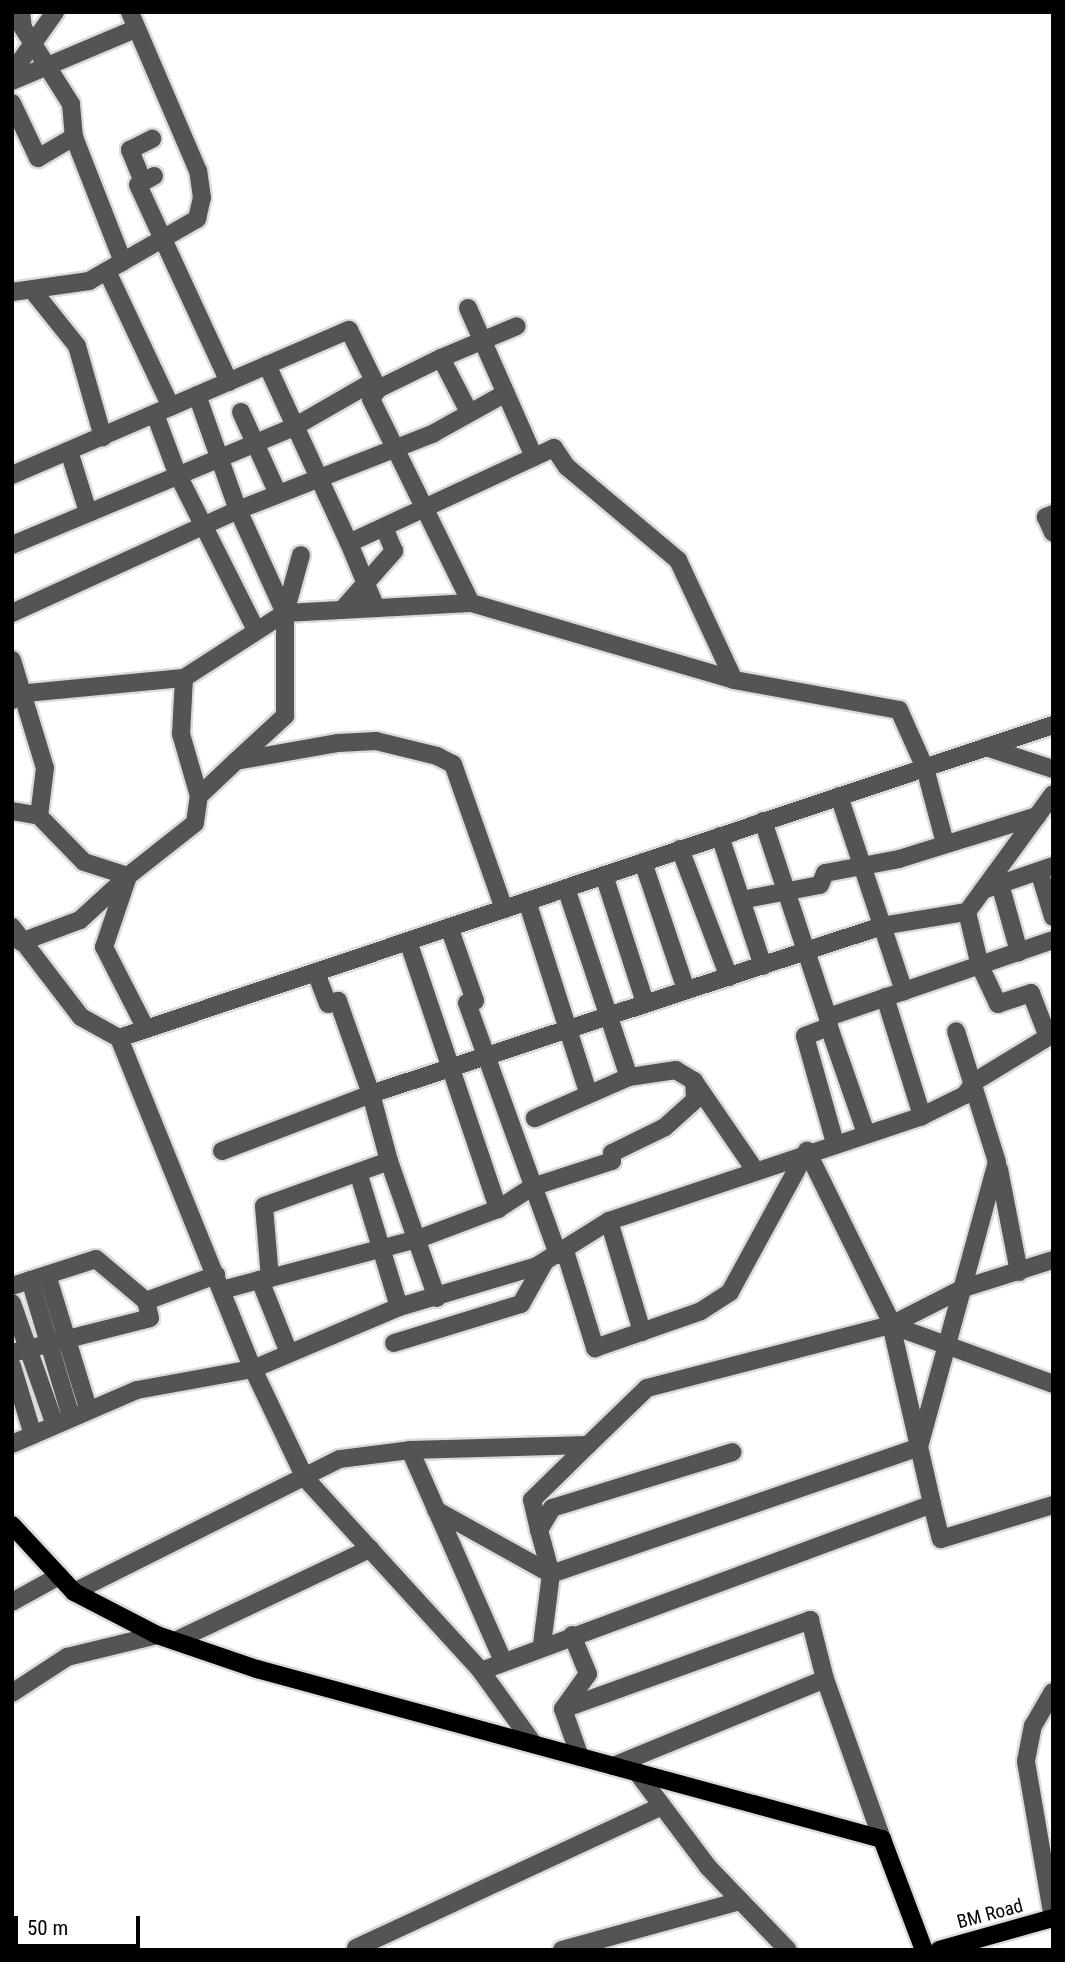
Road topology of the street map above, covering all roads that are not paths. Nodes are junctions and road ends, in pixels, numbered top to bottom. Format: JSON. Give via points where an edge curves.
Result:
{"nodes":[{"id":1,"x":21,"y":12,"type":"edge"},
{"id":2,"x":55,"y":12,"type":"edge"},
{"id":3,"x":133,"y":21,"type":"edge"},
{"id":4,"x":34,"y":42,"type":"junction"},
{"id":5,"x":51,"y":65,"type":"junction"},
{"id":6,"x":12,"y":73,"type":"edge"},
{"id":7,"x":12,"y":81,"type":"edge"},
{"id":8,"x":12,"y":103,"type":"edge"},
{"id":9,"x":74,"y":137,"type":"junction"},
{"id":10,"x":152,"y":139,"type":"dead end"},
{"id":11,"x":163,"y":239,"type":"junction"},
{"id":12,"x":115,"y":267,"type":"junction"},
{"id":13,"x":33,"y":291,"type":"junction"},
{"id":14,"x":12,"y":292,"type":"edge"},
{"id":15,"x":467,"y":308,"type":"dead end"},
{"id":16,"x":517,"y":326,"type":"dead end"},
{"id":17,"x":481,"y":338,"type":"junction"},
{"id":18,"x":441,"y":358,"type":"junction"},
{"id":19,"x":267,"y":365,"type":"junction"},
{"id":20,"x":229,"y":382,"type":"junction"},
{"id":21,"x":378,"y":389,"type":"junction"},
{"id":22,"x":506,"y":393,"type":"junction"},
{"id":23,"x":197,"y":396,"type":"junction"},
{"id":24,"x":163,"y":410,"type":"junction"},
{"id":25,"x":241,"y":412,"type":"dead end"},
{"id":26,"x":469,"y":412,"type":"junction"},
{"id":27,"x":294,"y":427,"type":"junction"},
{"id":28,"x":103,"y":436,"type":"junction"},
{"id":29,"x":256,"y":440,"type":"junction"},
{"id":30,"x":396,"y":448,"type":"junction"},
{"id":31,"x":69,"y":451,"type":"junction"},
{"id":32,"x":221,"y":454,"type":"junction"},
{"id":33,"x":534,"y":457,"type":"junction"},
{"id":34,"x":177,"y":473,"type":"junction"},
{"id":35,"x":12,"y":475,"type":"edge"},
{"id":36,"x":318,"y":478,"type":"junction"},
{"id":37,"x":278,"y":494,"type":"junction"},
{"id":38,"x":421,"y":509,"type":"junction"},
{"id":39,"x":238,"y":510,"type":"junction"},
{"id":40,"x":88,"y":512,"type":"junction"},
{"id":41,"x":1053,"y":514,"type":"edge"},
{"id":42,"x":204,"y":526,"type":"junction"},
{"id":43,"x":384,"y":527,"type":"junction"},
{"id":44,"x":1053,"y":533,"type":"edge"},
{"id":45,"x":349,"y":543,"type":"junction"},
{"id":46,"x":12,"y":545,"type":"edge"},
{"id":47,"x":301,"y":555,"type":"dead end"},
{"id":48,"x":365,"y":580,"type":"junction"},
{"id":49,"x":471,"y":603,"type":"junction"},
{"id":50,"x":376,"y":608,"type":"junction"},
{"id":51,"x":342,"y":610,"type":"junction"},
{"id":52,"x":12,"y":613,"type":"edge"},
{"id":53,"x":285,"y":613,"type":"junction"},
{"id":54,"x":256,"y":630,"type":"junction"},
{"id":55,"x":12,"y":660,"type":"edge"},
{"id":56,"x":184,"y":678,"type":"junction"},
{"id":57,"x":734,"y":680,"type":"junction"},
{"id":58,"x":19,"y":696,"type":"edge"},
{"id":59,"x":1053,"y":725,"type":"edge"},
{"id":60,"x":986,"y":747,"type":"junction"},
{"id":61,"x":236,"y":761,"type":"junction"},
{"id":62,"x":925,"y":768,"type":"junction"},
{"id":63,"x":1053,"y":769,"type":"edge"},
{"id":64,"x":1053,"y":794,"type":"edge"},
{"id":65,"x":199,"y":796,"type":"junction"},
{"id":66,"x":839,"y":796,"type":"junction"},
{"id":67,"x":12,"y":811,"type":"edge"},
{"id":68,"x":39,"y":816,"type":"junction"},
{"id":69,"x":1037,"y":816,"type":"junction"},
{"id":70,"x":763,"y":821,"type":"junction"},
{"id":71,"x":720,"y":836,"type":"junction"},
{"id":72,"x":945,"y":843,"type":"junction"},
{"id":73,"x":680,"y":849,"type":"junction"},
{"id":74,"x":643,"y":862,"type":"junction"},
{"id":75,"x":866,"y":867,"type":"junction"},
{"id":76,"x":1046,"y":869,"type":"edge"},
{"id":77,"x":604,"y":875,"type":"junction"},
{"id":78,"x":128,"y":876,"type":"junction"},
{"id":79,"x":991,"y":887,"type":"junction"},
{"id":80,"x":566,"y":888,"type":"junction"},
{"id":81,"x":785,"y":890,"type":"junction"},
{"id":82,"x":741,"y":900,"type":"junction"},
{"id":83,"x":527,"y":901,"type":"junction"},
{"id":84,"x":504,"y":909,"type":"junction"},
{"id":85,"x":967,"y":912,"type":"junction"},
{"id":86,"x":1053,"y":917,"type":"edge"},
{"id":87,"x":882,"y":926,"type":"junction"},
{"id":88,"x":450,"y":927,"type":"junction"},
{"id":89,"x":17,"y":935,"type":"edge"},
{"id":90,"x":1053,"y":940,"type":"edge"},
{"id":91,"x":408,"y":941,"type":"junction"},
{"id":92,"x":804,"y":952,"type":"junction"},
{"id":93,"x":1019,"y":952,"type":"junction"},
{"id":94,"x":763,"y":966,"type":"junction"},
{"id":95,"x":980,"y":966,"type":"junction"},
{"id":96,"x":316,"y":972,"type":"junction"},
{"id":97,"x":729,"y":977,"type":"junction"},
{"id":98,"x":686,"y":990,"type":"junction"},
{"id":99,"x":904,"y":991,"type":"junction"},
{"id":100,"x":885,"y":998,"type":"junction"},
{"id":101,"x":645,"y":1003,"type":"junction"},
{"id":102,"x":608,"y":1014,"type":"junction"},
{"id":103,"x":829,"y":1022,"type":"junction"},
{"id":104,"x":566,"y":1027,"type":"junction"},
{"id":105,"x":146,"y":1029,"type":"junction"},
{"id":106,"x":956,"y":1031,"type":"dead end"},
{"id":107,"x":1050,"y":1035,"type":"edge"},
{"id":108,"x":119,"y":1038,"type":"junction"},
{"id":109,"x":489,"y":1054,"type":"junction"},
{"id":110,"x":447,"y":1068,"type":"junction"},
{"id":111,"x":629,"y":1077,"type":"junction"},
{"id":112,"x":694,"y":1081,"type":"junction"},
{"id":113,"x":974,"y":1082,"type":"junction"},
{"id":114,"x":588,"y":1092,"type":"junction"},
{"id":115,"x":371,"y":1094,"type":"junction"},
{"id":116,"x":922,"y":1116,"type":"junction"},
{"id":117,"x":535,"y":1118,"type":"dead end"},
{"id":118,"x":866,"y":1133,"type":"junction"},
{"id":119,"x":835,"y":1143,"type":"junction"},
{"id":120,"x":222,"y":1151,"type":"dead end"},
{"id":121,"x":807,"y":1151,"type":"junction"},
{"id":122,"x":389,"y":1161,"type":"junction"},
{"id":123,"x":997,"y":1162,"type":"junction"},
{"id":124,"x":755,"y":1170,"type":"junction"},
{"id":125,"x":358,"y":1172,"type":"junction"},
{"id":126,"x":533,"y":1187,"type":"junction"},
{"id":127,"x":498,"y":1209,"type":"junction"},
{"id":128,"x":609,"y":1221,"type":"junction"},
{"id":129,"x":418,"y":1239,"type":"junction"},
{"id":130,"x":382,"y":1248,"type":"junction"},
{"id":131,"x":555,"y":1256,"type":"junction"},
{"id":132,"x":1053,"y":1260,"type":"edge"},
{"id":133,"x":1019,"y":1272,"type":"junction"},
{"id":134,"x":265,"y":1279,"type":"junction"},
{"id":135,"x":30,"y":1280,"type":"edge"},
{"id":136,"x":219,"y":1283,"type":"junction"},
{"id":137,"x":964,"y":1289,"type":"junction"},
{"id":138,"x":437,"y":1298,"type":"junction"},
{"id":139,"x":146,"y":1301,"type":"junction"},
{"id":140,"x":12,"y":1303,"type":"edge"},
{"id":141,"x":400,"y":1307,"type":"junction"},
{"id":142,"x":891,"y":1325,"type":"junction"},
{"id":143,"x":642,"y":1332,"type":"junction"},
{"id":144,"x":67,"y":1339,"type":"junction"},
{"id":145,"x":394,"y":1343,"type":"dead end"},
{"id":146,"x":48,"y":1344,"type":"junction"},
{"id":147,"x":948,"y":1346,"type":"junction"},
{"id":148,"x":20,"y":1351,"type":"edge"},
{"id":149,"x":289,"y":1353,"type":"junction"},
{"id":150,"x":12,"y":1366,"type":"edge"},
{"id":151,"x":253,"y":1369,"type":"junction"},
{"id":152,"x":1053,"y":1384,"type":"edge"},
{"id":153,"x":88,"y":1408,"type":"junction"},
{"id":154,"x":63,"y":1421,"type":"junction"},
{"id":155,"x":19,"y":1437,"type":"edge"},
{"id":156,"x":588,"y":1445,"type":"junction"},
{"id":157,"x":919,"y":1447,"type":"junction"},
{"id":158,"x":410,"y":1450,"type":"junction"},
{"id":159,"x":733,"y":1452,"type":"dead end"},
{"id":160,"x":305,"y":1478,"type":"junction"},
{"id":161,"x":932,"y":1504,"type":"junction"},
{"id":162,"x":1053,"y":1505,"type":"edge"},
{"id":163,"x":436,"y":1510,"type":"junction"},
{"id":164,"x":12,"y":1525,"type":"edge"},
{"id":165,"x":370,"y":1549,"type":"junction"},
{"id":166,"x":551,"y":1574,"type":"junction"},
{"id":167,"x":59,"y":1576,"type":"junction"},
{"id":168,"x":74,"y":1592,"type":"junction"},
{"id":169,"x":12,"y":1602,"type":"edge"},
{"id":170,"x":157,"y":1635,"type":"junction"},
{"id":171,"x":572,"y":1635,"type":"junction"},
{"id":172,"x":175,"y":1641,"type":"junction"},
{"id":173,"x":542,"y":1645,"type":"junction"},
{"id":174,"x":503,"y":1661,"type":"junction"},
{"id":175,"x":481,"y":1671,"type":"junction"},
{"id":176,"x":825,"y":1679,"type":"junction"},
{"id":177,"x":1053,"y":1692,"type":"edge"},
{"id":178,"x":12,"y":1693,"type":"edge"},
{"id":179,"x":563,"y":1709,"type":"junction"},
{"id":180,"x":533,"y":1743,"type":"junction"},
{"id":181,"x":580,"y":1757,"type":"junction"},
{"id":182,"x":612,"y":1766,"type":"junction"},
{"id":183,"x":633,"y":1767,"type":"junction"},
{"id":184,"x":657,"y":1808,"type":"junction"},
{"id":185,"x":882,"y":1839,"type":"junction"},
{"id":186,"x":740,"y":1901,"type":"junction"},
{"id":187,"x":1053,"y":1918,"type":"edge"},
{"id":188,"x":356,"y":1948,"type":"dead end"},
{"id":189,"x":562,"y":1950,"type":"edge"},
{"id":190,"x":788,"y":1950,"type":"edge"},
{"id":191,"x":924,"y":1950,"type":"edge"},
{"id":192,"x":939,"y":1950,"type":"edge"}],
"edges":[{"from":1,"to":4,"type":"street"},
{"from":2,"to":4,"type":"street"},
{"from":3,"to":5,"type":"street"},
{"from":3,"to":11,"type":"street","via":[[198,171],[202,198],[197,219]]},
{"from":4,"to":5,"type":"street"},
{"from":4,"to":6,"type":"street"},
{"from":5,"to":7,"type":"street"},
{"from":5,"to":9,"type":"street","via":[[71,104]]},
{"from":8,"to":9,"type":"street","via":[[38,158]]},
{"from":9,"to":12,"type":"street"},
{"from":10,"to":11,"type":"street","via":[[130,150],[149,179],[138,185]]},
{"from":11,"to":12,"type":"street"},
{"from":11,"to":20,"type":"street"},
{"from":12,"to":13,"type":"street","via":[[89,281]]},
{"from":12,"to":24,"type":"street"},
{"from":13,"to":14,"type":"street"},
{"from":13,"to":28,"type":"street","via":[[77,346]]},
{"from":15,"to":17,"type":"street"},
{"from":16,"to":17,"type":"street"},
{"from":17,"to":18,"type":"street"},
{"from":17,"to":22,"type":"street"},
{"from":18,"to":21,"type":"street"},
{"from":18,"to":26,"type":"street"},
{"from":19,"to":20,"type":"street"},
{"from":19,"to":21,"type":"street","via":[[349,330]]},
{"from":19,"to":27,"type":"street"},
{"from":20,"to":23,"type":"street"},
{"from":21,"to":27,"type":"street","via":[[367,385]]},
{"from":21,"to":30,"type":"street","via":[[372,399]]},
{"from":22,"to":26,"type":"street"},
{"from":22,"to":33,"type":"street"},
{"from":23,"to":24,"type":"street"},
{"from":23,"to":32,"type":"street"},
{"from":24,"to":28,"type":"street"},
{"from":24,"to":34,"type":"street"},
{"from":25,"to":29,"type":"street"},
{"from":26,"to":30,"type":"street"},
{"from":27,"to":29,"type":"street"},
{"from":27,"to":36,"type":"street"},
{"from":28,"to":31,"type":"street"},
{"from":29,"to":32,"type":"street"},
{"from":29,"to":37,"type":"street"},
{"from":30,"to":36,"type":"street"},
{"from":30,"to":38,"type":"street"},
{"from":31,"to":35,"type":"street"},
{"from":31,"to":40,"type":"street"},
{"from":32,"to":34,"type":"street"},
{"from":32,"to":39,"type":"street"},
{"from":33,"to":38,"type":"street"},
{"from":33,"to":57,"type":"street","via":[[554,448],[566,467],[678,560]]},
{"from":34,"to":40,"type":"street"},
{"from":34,"to":42,"type":"street"},
{"from":36,"to":37,"type":"street"},
{"from":36,"to":45,"type":"street"},
{"from":37,"to":39,"type":"street"},
{"from":38,"to":43,"type":"street"},
{"from":38,"to":49,"type":"street"},
{"from":39,"to":42,"type":"street"},
{"from":39,"to":53,"type":"street"},
{"from":40,"to":46,"type":"street"},
{"from":41,"to":44,"type":"street","via":[[1046,517]]},
{"from":42,"to":52,"type":"street"},
{"from":42,"to":54,"type":"street"},
{"from":43,"to":45,"type":"street"},
{"from":43,"to":48,"type":"street","via":[[394,551]]},
{"from":45,"to":48,"type":"street"},
{"from":47,"to":53,"type":"street"},
{"from":48,"to":50,"type":"street"},
{"from":48,"to":51,"type":"street"},
{"from":49,"to":50,"type":"street"},
{"from":49,"to":57,"type":"street"},
{"from":50,"to":51,"type":"street"},
{"from":51,"to":53,"type":"street"},
{"from":53,"to":54,"type":"street"},
{"from":53,"to":61,"type":"street","via":[[285,716]]},
{"from":54,"to":56,"type":"street"},
{"from":55,"to":58,"type":"street"},
{"from":56,"to":58,"type":"street"},
{"from":56,"to":65,"type":"street","via":[[181,734]]},
{"from":57,"to":62,"type":"street","via":[[899,710]]},
{"from":58,"to":68,"type":"street","via":[[45,768]]},
{"from":59,"to":60,"type":"street"},
{"from":60,"to":62,"type":"street"},
{"from":60,"to":63,"type":"street"},
{"from":61,"to":65,"type":"street"},
{"from":61,"to":84,"type":"street","via":[[376,741],[453,764]]},
{"from":62,"to":66,"type":"street"},
{"from":62,"to":72,"type":"street"},
{"from":64,"to":69,"type":"street"},
{"from":65,"to":78,"type":"street","via":[[195,823]]},
{"from":66,"to":70,"type":"street"},
{"from":66,"to":75,"type":"street"},
{"from":67,"to":68,"type":"street"},
{"from":68,"to":78,"type":"street","via":[[84,862]]},
{"from":69,"to":72,"type":"street"},
{"from":69,"to":79,"type":"street"},
{"from":70,"to":71,"type":"street"},
{"from":70,"to":81,"type":"street"},
{"from":71,"to":73,"type":"street"},
{"from":71,"to":82,"type":"street"},
{"from":72,"to":75,"type":"street"},
{"from":73,"to":74,"type":"street"},
{"from":73,"to":97,"type":"street"},
{"from":74,"to":77,"type":"street"},
{"from":74,"to":98,"type":"street"},
{"from":75,"to":81,"type":"street","via":[[825,873],[820,886]]},
{"from":75,"to":87,"type":"street"},
{"from":76,"to":79,"type":"street"},
{"from":76,"to":86,"type":"street"},
{"from":77,"to":80,"type":"street"},
{"from":77,"to":101,"type":"street"},
{"from":78,"to":89,"type":"street","via":[[80,920]]},
{"from":78,"to":105,"type":"street","via":[[104,947]]},
{"from":79,"to":85,"type":"street"},
{"from":79,"to":93,"type":"street"},
{"from":80,"to":83,"type":"street"},
{"from":80,"to":102,"type":"street"},
{"from":81,"to":82,"type":"street"},
{"from":81,"to":92,"type":"street"},
{"from":82,"to":94,"type":"street"},
{"from":83,"to":84,"type":"street"},
{"from":83,"to":104,"type":"street"},
{"from":84,"to":88,"type":"street"},
{"from":85,"to":87,"type":"street"},
{"from":85,"to":95,"type":"street"},
{"from":87,"to":92,"type":"street"},
{"from":87,"to":99,"type":"street"},
{"from":88,"to":91,"type":"street"},
{"from":88,"to":109,"type":"street","via":[[475,1001],[467,1003]]},
{"from":89,"to":108,"type":"street","via":[[81,1017]]},
{"from":90,"to":93,"type":"street"},
{"from":91,"to":96,"type":"street"},
{"from":91,"to":110,"type":"street"},
{"from":92,"to":94,"type":"street"},
{"from":92,"to":103,"type":"street"},
{"from":93,"to":95,"type":"street"},
{"from":94,"to":97,"type":"street"},
{"from":95,"to":99,"type":"street"},
{"from":95,"to":107,"type":"street","via":[[998,1004],[1031,993]]},
{"from":96,"to":105,"type":"street"},
{"from":96,"to":115,"type":"street","via":[[328,1004],[338,1001]]},
{"from":97,"to":98,"type":"street"},
{"from":98,"to":101,"type":"street"},
{"from":99,"to":100,"type":"street"},
{"from":100,"to":103,"type":"street"},
{"from":100,"to":116,"type":"street"},
{"from":101,"to":102,"type":"street"},
{"from":102,"to":104,"type":"street"},
{"from":102,"to":111,"type":"street"},
{"from":103,"to":118,"type":"street"},
{"from":103,"to":119,"type":"street","via":[[805,1037]]},
{"from":104,"to":109,"type":"street"},
{"from":104,"to":114,"type":"street"},
{"from":105,"to":108,"type":"street"},
{"from":106,"to":113,"type":"street"},
{"from":107,"to":113,"type":"street"},
{"from":108,"to":136,"type":"street"},
{"from":109,"to":110,"type":"street"},
{"from":109,"to":126,"type":"street"},
{"from":110,"to":115,"type":"street"},
{"from":110,"to":127,"type":"street"},
{"from":111,"to":112,"type":"street","via":[[676,1070]]},
{"from":111,"to":114,"type":"street"},
{"from":112,"to":124,"type":"street"},
{"from":112,"to":126,"type":"street","via":[[695,1100],[666,1127],[612,1153],[612,1161]]},
{"from":113,"to":116,"type":"street","via":[[965,1095]]},
{"from":113,"to":123,"type":"street"},
{"from":114,"to":117,"type":"street"},
{"from":115,"to":120,"type":"street"},
{"from":115,"to":122,"type":"street"},
{"from":116,"to":118,"type":"street"},
{"from":118,"to":119,"type":"street"},
{"from":119,"to":121,"type":"street"},
{"from":121,"to":124,"type":"street"},
{"from":121,"to":142,"type":"street"},
{"from":121,"to":143,"type":"street","via":[[730,1292]]},
{"from":122,"to":125,"type":"street"},
{"from":122,"to":129,"type":"street"},
{"from":123,"to":133,"type":"street"},
{"from":123,"to":137,"type":"street"},
{"from":124,"to":128,"type":"street"},
{"from":125,"to":130,"type":"street"},
{"from":125,"to":134,"type":"street","via":[[264,1206]]},
{"from":126,"to":127,"type":"street"},
{"from":126,"to":131,"type":"street"},
{"from":127,"to":129,"type":"street"},
{"from":128,"to":131,"type":"street"},
{"from":128,"to":143,"type":"street"},
{"from":129,"to":130,"type":"street"},
{"from":129,"to":138,"type":"street"},
{"from":130,"to":134,"type":"street"},
{"from":130,"to":141,"type":"street"},
{"from":131,"to":138,"type":"street"},
{"from":131,"to":143,"type":"street","via":[[595,1348]]},
{"from":131,"to":145,"type":"street","via":[[521,1304]]},
{"from":132,"to":133,"type":"street"},
{"from":133,"to":137,"type":"street"},
{"from":134,"to":136,"type":"street"},
{"from":134,"to":149,"type":"street"},
{"from":135,"to":139,"type":"street","via":[[96,1259]]},
{"from":135,"to":144,"type":"street"},
{"from":135,"to":146,"type":"street"},
{"from":136,"to":139,"type":"street"},
{"from":136,"to":151,"type":"street"},
{"from":137,"to":142,"type":"street"},
{"from":137,"to":147,"type":"street"},
{"from":138,"to":141,"type":"street"},
{"from":139,"to":144,"type":"street","via":[[150,1318]]},
{"from":140,"to":148,"type":"street"},
{"from":141,"to":149,"type":"street"},
{"from":142,"to":147,"type":"street"},
{"from":142,"to":156,"type":"street","via":[[647,1388]]},
{"from":142,"to":157,"type":"street"},
{"from":144,"to":146,"type":"street"},
{"from":144,"to":153,"type":"street"},
{"from":146,"to":148,"type":"street"},
{"from":146,"to":154,"type":"street"},
{"from":147,"to":152,"type":"street"},
{"from":147,"to":157,"type":"street"},
{"from":148,"to":154,"type":"street"},
{"from":149,"to":151,"type":"street"},
{"from":150,"to":155,"type":"street"},
{"from":151,"to":153,"type":"street","via":[[152,1385]]},
{"from":151,"to":160,"type":"street"},
{"from":153,"to":154,"type":"street"},
{"from":154,"to":155,"type":"street"},
{"from":156,"to":158,"type":"street"},
{"from":156,"to":166,"type":"street","via":[[532,1500]]},
{"from":157,"to":161,"type":"street"},
{"from":157,"to":166,"type":"street"},
{"from":158,"to":160,"type":"street","via":[[340,1459]]},
{"from":158,"to":163,"type":"street"},
{"from":159,"to":166,"type":"street","via":[[552,1508],[539,1530]]},
{"from":160,"to":165,"type":"street"},
{"from":160,"to":168,"type":"street"},
{"from":161,"to":162,"type":"street","via":[[941,1539]]},
{"from":161,"to":171,"type":"street"},
{"from":163,"to":166,"type":"street"},
{"from":163,"to":174,"type":"street"},
{"from":164,"to":167,"type":"main road"},
{"from":165,"to":172,"type":"street"},
{"from":165,"to":175,"type":"street"},
{"from":166,"to":173,"type":"street"},
{"from":167,"to":168,"type":"main road"},
{"from":167,"to":169,"type":"street"},
{"from":168,"to":170,"type":"main road"},
{"from":170,"to":172,"type":"main road"},
{"from":170,"to":178,"type":"street","via":[[67,1657]]},
{"from":171,"to":173,"type":"street"},
{"from":171,"to":179,"type":"street","via":[[588,1674]]},
{"from":172,"to":180,"type":"main road"},
{"from":173,"to":174,"type":"street"},
{"from":174,"to":175,"type":"street"},
{"from":175,"to":180,"type":"street"},
{"from":176,"to":179,"type":"street","via":[[810,1620]]},
{"from":176,"to":182,"type":"street"},
{"from":176,"to":185,"type":"street"},
{"from":177,"to":187,"type":"street","via":[[1033,1726],[1026,1761]]},
{"from":179,"to":181,"type":"street"},
{"from":180,"to":181,"type":"main road"},
{"from":181,"to":182,"type":"main road"},
{"from":182,"to":183,"type":"main road"},
{"from":183,"to":184,"type":"street"},
{"from":183,"to":185,"type":"main road"},
{"from":184,"to":186,"type":"street"},
{"from":184,"to":188,"type":"street"},
{"from":185,"to":191,"type":"main road"},
{"from":186,"to":189,"type":"street"},
{"from":186,"to":190,"type":"street"},
{"from":187,"to":192,"type":"main road","name":"BM Road"}]}
